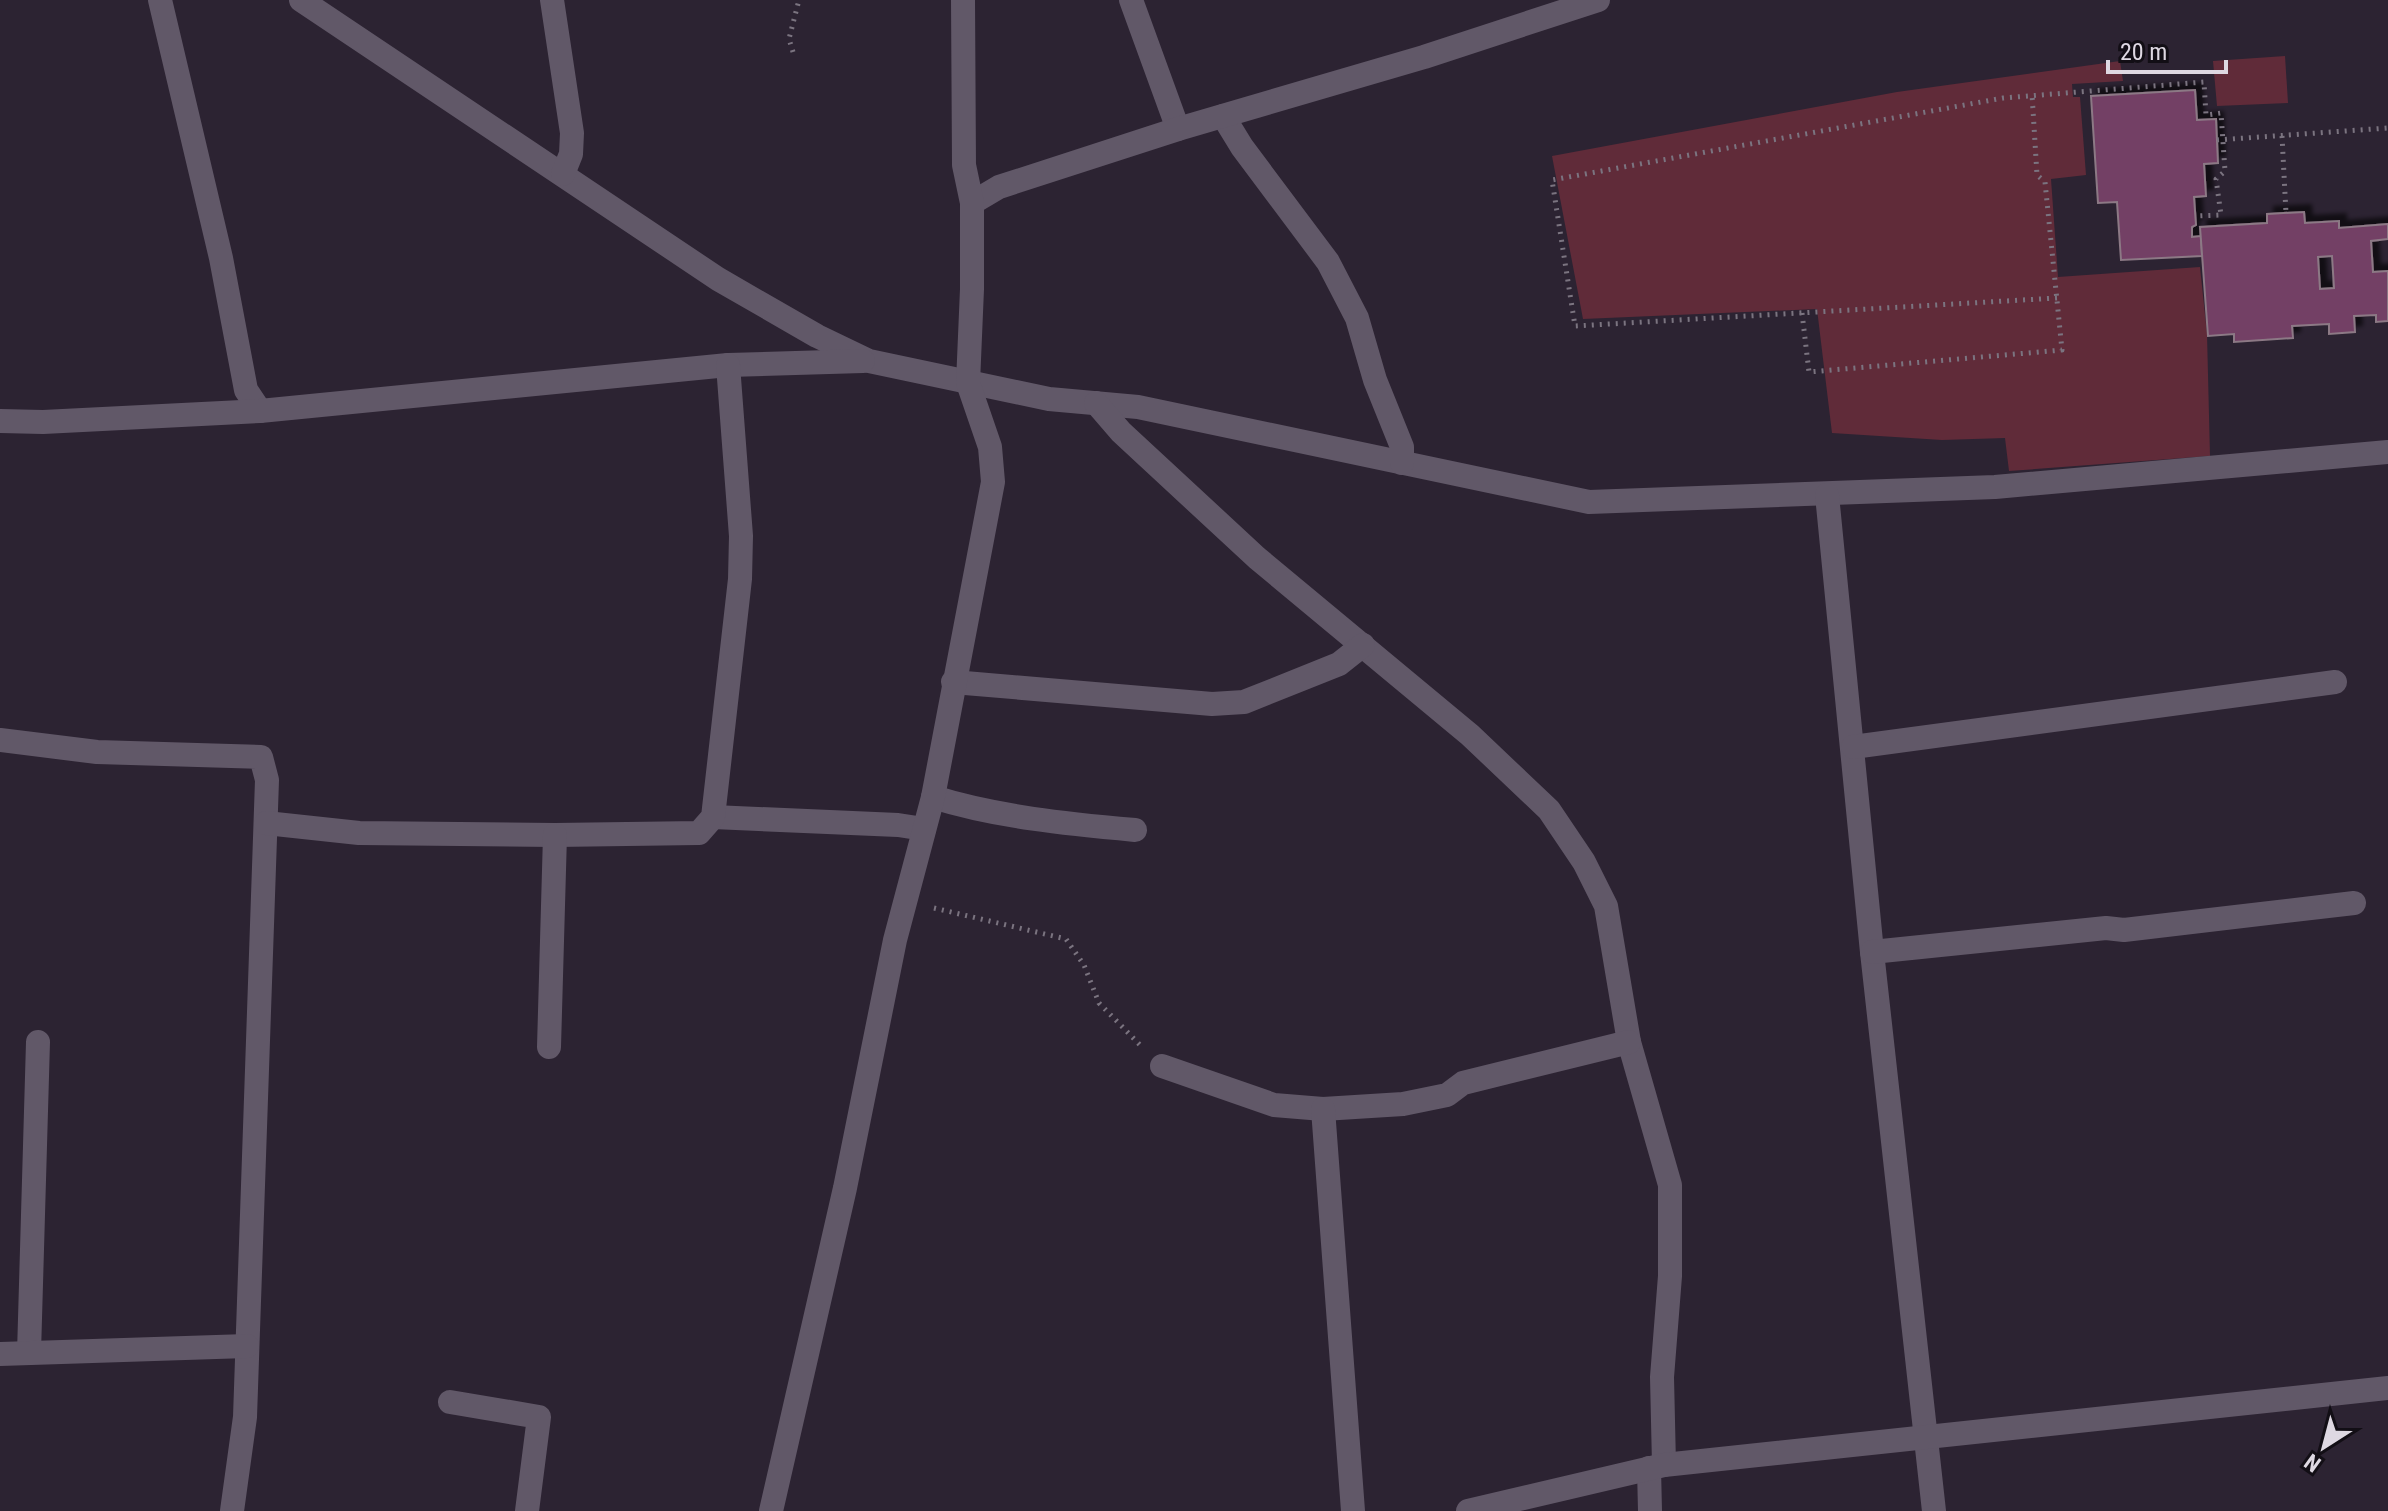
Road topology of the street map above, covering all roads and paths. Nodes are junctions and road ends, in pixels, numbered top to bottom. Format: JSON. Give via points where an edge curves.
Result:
{"nodes":[{"id":1,"x":160,"y":0,"type":"edge"},
{"id":2,"x":301,"y":0,"type":"edge"},
{"id":3,"x":552,"y":0,"type":"edge"},
{"id":4,"x":799,"y":0,"type":"edge"},
{"id":5,"x":963,"y":0,"type":"edge"},
{"id":6,"x":1131,"y":0,"type":"edge"},
{"id":7,"x":1595,"y":0,"type":"edge"},
{"id":8,"x":793,"y":52,"type":"dead end"},
{"id":9,"x":2032,"y":94,"type":"junction"},
{"id":10,"x":1223,"y":116,"type":"junction"},
{"id":11,"x":2388,"y":128,"type":"edge"},
{"id":12,"x":1178,"y":129,"type":"junction"},
{"id":13,"x":2282,"y":136,"type":"junction"},
{"id":14,"x":2220,"y":140,"type":"junction"},
{"id":15,"x":563,"y":174,"type":"junction"},
{"id":16,"x":972,"y":203,"type":"junction"},
{"id":17,"x":2286,"y":213,"type":"dead end"},
{"id":18,"x":2195,"y":216,"type":"dead end"},
{"id":19,"x":2057,"y":298,"type":"junction"},
{"id":20,"x":1802,"y":313,"type":"junction"},
{"id":21,"x":869,"y":361,"type":"junction"},
{"id":22,"x":728,"y":365,"type":"junction"},
{"id":23,"x":968,"y":383,"type":"junction"},
{"id":24,"x":1096,"y":403,"type":"junction"},
{"id":25,"x":260,"y":411,"type":"junction"},
{"id":26,"x":0,"y":421,"type":"edge"},
{"id":27,"x":2388,"y":452,"type":"edge"},
{"id":28,"x":1402,"y":463,"type":"junction"},
{"id":29,"x":1827,"y":495,"type":"junction"},
{"id":30,"x":1363,"y":645,"type":"junction"},
{"id":31,"x":953,"y":682,"type":"junction"},
{"id":32,"x":2335,"y":682,"type":"dead end"},
{"id":33,"x":0,"y":740,"type":"edge"},
{"id":34,"x":1853,"y":747,"type":"junction"},
{"id":35,"x":933,"y":797,"type":"junction"},
{"id":36,"x":713,"y":817,"type":"junction"},
{"id":37,"x":266,"y":823,"type":"junction"},
{"id":38,"x":924,"y":829,"type":"junction"},
{"id":39,"x":1135,"y":830,"type":"dead end"},
{"id":40,"x":555,"y":835,"type":"junction"},
{"id":41,"x":905,"y":902,"type":"junction"},
{"id":42,"x":2354,"y":903,"type":"dead end"},
{"id":43,"x":1872,"y":952,"type":"junction"},
{"id":44,"x":38,"y":1042,"type":"dead end"},
{"id":45,"x":1629,"y":1042,"type":"junction"},
{"id":46,"x":549,"y":1047,"type":"dead end"},
{"id":47,"x":1162,"y":1066,"type":"joint"},
{"id":48,"x":1323,"y":1109,"type":"junction"},
{"id":49,"x":247,"y":1346,"type":"junction"},
{"id":50,"x":29,"y":1353,"type":"junction"},
{"id":51,"x":0,"y":1354,"type":"edge"},
{"id":52,"x":2388,"y":1388,"type":"edge"},
{"id":53,"x":450,"y":1402,"type":"dead end"},
{"id":54,"x":1926,"y":1439,"type":"junction"},
{"id":55,"x":1656,"y":1467,"type":"junction"},
{"id":56,"x":232,"y":1511,"type":"edge"},
{"id":57,"x":527,"y":1511,"type":"edge"},
{"id":58,"x":771,"y":1511,"type":"edge"},
{"id":59,"x":1353,"y":1511,"type":"edge"},
{"id":60,"x":1468,"y":1511,"type":"edge"},
{"id":61,"x":1650,"y":1511,"type":"edge"},
{"id":62,"x":1934,"y":1511,"type":"edge"}],
"edges":[{"from":1,"to":25,"type":"street","via":[[221,258],[246,390]]},
{"from":2,"to":15,"type":"street"},
{"from":3,"to":15,"type":"street","via":[[572,133]]},
{"from":4,"to":8,"type":"path","via":[[789,39]]},
{"from":5,"to":16,"type":"street","via":[[964,165]]},
{"from":6,"to":12,"type":"street"},
{"from":7,"to":10,"type":"street"},
{"from":9,"to":14,"type":"path","via":[[2204,82],[2206,115],[2221,113]]},
{"from":9,"to":19,"type":"path","via":[[2037,175],[2045,182]]},
{"from":9,"to":20,"type":"path","via":[[1552,180],[1575,326]]},
{"from":10,"to":12,"type":"street"},
{"from":10,"to":28,"type":"street","via":[[1328,262],[1357,318],[1402,447]]},
{"from":11,"to":13,"type":"path"},
{"from":12,"to":16,"type":"street","via":[[999,187]]},
{"from":13,"to":14,"type":"path"},
{"from":13,"to":17,"type":"path"},
{"from":14,"to":18,"type":"path","via":[[2225,171],[2216,179],[2221,215]]},
{"from":15,"to":21,"type":"street","via":[[718,279]]},
{"from":16,"to":23,"type":"street"},
{"from":19,"to":20,"type":"path"},
{"from":19,"to":20,"type":"path","via":[[2062,350],[1809,372]]},
{"from":21,"to":22,"type":"street"},
{"from":21,"to":23,"type":"street"},
{"from":22,"to":25,"type":"street"},
{"from":22,"to":36,"type":"street","via":[[740,579]]},
{"from":23,"to":24,"type":"street"},
{"from":23,"to":31,"type":"street","via":[[990,447],[993,482]]},
{"from":24,"to":28,"type":"street","via":[[1138,407]]},
{"from":24,"to":30,"type":"street","via":[[1205,511]]},
{"from":25,"to":26,"type":"street"},
{"from":27,"to":29,"type":"street","via":[[1995,487]]},
{"from":28,"to":29,"type":"street","via":[[1589,502]]},
{"from":29,"to":34,"type":"street"},
{"from":30,"to":31,"type":"street","via":[[1339,664],[1244,702],[1212,704]]},
{"from":30,"to":45,"type":"street","via":[[1549,810],[1584,862],[1606,906]]},
{"from":31,"to":35,"type":"street"},
{"from":32,"to":34,"type":"street"},
{"from":33,"to":37,"type":"street","via":[[97,752],[261,757],[267,780]]},
{"from":34,"to":43,"type":"street"},
{"from":35,"to":38,"type":"street"},
{"from":35,"to":39,"type":"street","via":[[966,807]]},
{"from":36,"to":38,"type":"street"},
{"from":36,"to":40,"type":"street","via":[[699,833]]},
{"from":37,"to":40,"type":"street","via":[[359,833]]},
{"from":37,"to":49,"type":"street"},
{"from":38,"to":41,"type":"street"},
{"from":40,"to":46,"type":"street"},
{"from":41,"to":47,"type":"path","via":[[1066,939],[1106,1013]]},
{"from":41,"to":58,"type":"street"},
{"from":42,"to":43,"type":"street"},
{"from":43,"to":54,"type":"street"},
{"from":44,"to":50,"type":"street"},
{"from":45,"to":48,"type":"street","via":[[1463,1083],[1447,1095],[1403,1104]]},
{"from":45,"to":55,"type":"street","via":[[1670,1185],[1670,1276]]},
{"from":47,"to":48,"type":"street","via":[[1274,1105]]},
{"from":48,"to":59,"type":"street"},
{"from":49,"to":50,"type":"street"},
{"from":49,"to":56,"type":"street","via":[[245,1417]]},
{"from":50,"to":51,"type":"street"},
{"from":52,"to":54,"type":"street"},
{"from":53,"to":57,"type":"street","via":[[539,1417]]},
{"from":54,"to":55,"type":"street"},
{"from":54,"to":62,"type":"street"},
{"from":55,"to":60,"type":"street"},
{"from":55,"to":61,"type":"street"}]}
